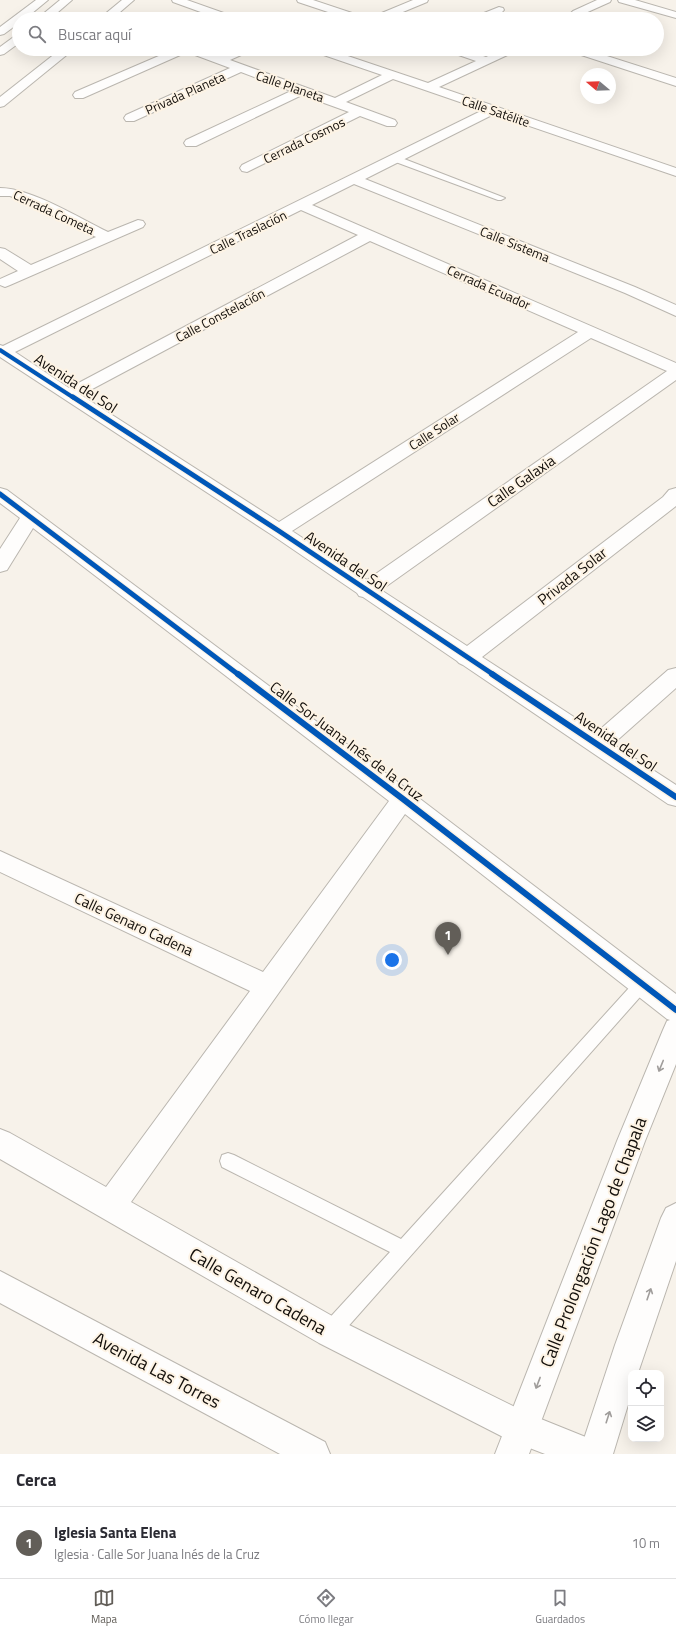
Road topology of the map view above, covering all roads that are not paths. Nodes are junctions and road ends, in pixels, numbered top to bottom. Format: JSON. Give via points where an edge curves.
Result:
{"nodes":[{"id":1,"x":43,"y":0,"type":"edge"},
{"id":2,"x":67,"y":0,"type":"edge"},
{"id":3,"x":129,"y":0,"type":"edge"},
{"id":4,"x":177,"y":0,"type":"edge"},
{"id":5,"x":302,"y":0,"type":"edge"},
{"id":6,"x":326,"y":0,"type":"edge"},
{"id":7,"x":423,"y":0,"type":"edge"},
{"id":8,"x":606,"y":0,"type":"edge"},
{"id":9,"x":623,"y":0,"type":"edge"},
{"id":10,"x":315,"y":4,"type":"junction"},
{"id":11,"x":637,"y":4,"type":"junction"},
{"id":12,"x":676,"y":4,"type":"edge"},
{"id":13,"x":575,"y":8,"type":"dead end"},
{"id":14,"x":499,"y":10,"type":"dead end"},
{"id":15,"x":27,"y":12,"type":"edge"},
{"id":16,"x":52,"y":12,"type":"edge"},
{"id":17,"x":114,"y":12,"type":"edge"},
{"id":18,"x":211,"y":12,"type":"edge"},
{"id":19,"x":330,"y":12,"type":"edge"},
{"id":20,"x":393,"y":12,"type":"edge"},
{"id":21,"x":494,"y":12,"type":"edge"},
{"id":22,"x":676,"y":15,"type":"edge"},
{"id":23,"x":12,"y":23,"type":"edge"},
{"id":24,"x":0,"y":32,"type":"edge"},
{"id":25,"x":12,"y":43,"type":"edge"},
{"id":26,"x":0,"y":52,"type":"edge"},
{"id":27,"x":59,"y":56,"type":"edge"},
{"id":28,"x":169,"y":56,"type":"edge"},
{"id":29,"x":208,"y":56,"type":"edge"},
{"id":30,"x":229,"y":56,"type":"edge"},
{"id":31,"x":336,"y":56,"type":"edge"},
{"id":32,"x":473,"y":56,"type":"edge"},
{"id":33,"x":495,"y":56,"type":"edge"},
{"id":34,"x":595,"y":56,"type":"edge"},
{"id":35,"x":220,"y":60,"type":"junction"},
{"id":36,"x":485,"y":60,"type":"junction"},
{"id":37,"x":240,"y":68,"type":"junction"},
{"id":38,"x":392,"y":75,"type":"junction"},
{"id":39,"x":676,"y":82,"type":"edge"},
{"id":40,"x":429,"y":88,"type":"junction"},
{"id":41,"x":304,"y":90,"type":"junction"},
{"id":42,"x":79,"y":95,"type":"dead end"},
{"id":43,"x":337,"y":102,"type":"junction"},
{"id":44,"x":0,"y":103,"type":"edge"},
{"id":45,"x":493,"y":110,"type":"junction"},
{"id":46,"x":360,"y":111,"type":"junction"},
{"id":47,"x":130,"y":118,"type":"dead end"},
{"id":48,"x":391,"y":123,"type":"dead end"},
{"id":49,"x":191,"y":143,"type":"dead end"},
{"id":50,"x":396,"y":159,"type":"junction"},
{"id":51,"x":247,"y":168,"type":"dead end"},
{"id":52,"x":676,"y":172,"type":"edge"},
{"id":53,"x":354,"y":179,"type":"junction"},
{"id":54,"x":0,"y":192,"type":"edge"},
{"id":55,"x":501,"y":198,"type":"dead end"},
{"id":56,"x":301,"y":205,"type":"junction"},
{"id":57,"x":138,"y":224,"type":"dead end"},
{"id":58,"x":370,"y":235,"type":"junction"},
{"id":59,"x":108,"y":237,"type":"junction"},
{"id":60,"x":0,"y":252,"type":"edge"},
{"id":61,"x":29,"y":271,"type":"junction"},
{"id":62,"x":4,"y":282,"type":"dead end"},
{"id":63,"x":676,"y":311,"type":"edge"},
{"id":64,"x":590,"y":331,"type":"junction"},
{"id":65,"x":2,"y":351,"type":"edge"},
{"id":66,"x":676,"y":369,"type":"edge"},
{"id":67,"x":676,"y":372,"type":"edge"},
{"id":68,"x":70,"y":394,"type":"junction"},
{"id":69,"x":0,"y":494,"type":"edge"},
{"id":70,"x":676,"y":494,"type":"edge"},
{"id":71,"x":30,"y":517,"type":"junction"},
{"id":72,"x":279,"y":531,"type":"junction"},
{"id":73,"x":0,"y":565,"type":"edge"},
{"id":74,"x":366,"y":591,"type":"junction"},
{"id":75,"x":466,"y":658,"type":"junction"},
{"id":76,"x":676,"y":676,"type":"edge"},
{"id":77,"x":598,"y":744,"type":"junction"},
{"id":78,"x":676,"y":797,"type":"edge"},
{"id":79,"x":403,"y":800,"type":"junction"},
{"id":80,"x":0,"y":861,"type":"edge"},
{"id":81,"x":643,"y":983,"type":"junction"},
{"id":82,"x":268,"y":987,"type":"junction"},
{"id":83,"x":676,"y":1010,"type":"edge"},
{"id":84,"x":676,"y":1030,"type":"edge"},
{"id":85,"x":0,"y":1143,"type":"edge"},
{"id":86,"x":228,"y":1162,"type":"dead end"},
{"id":87,"x":110,"y":1206,"type":"junction"},
{"id":88,"x":676,"y":1218,"type":"edge"},
{"id":89,"x":404,"y":1250,"type":"junction"},
{"id":90,"x":0,"y":1286,"type":"edge"},
{"id":91,"x":330,"y":1332,"type":"junction"},
{"id":92,"x":517,"y":1441,"type":"edge"},
{"id":93,"x":313,"y":1454,"type":"edge"},
{"id":94,"x":586,"y":1454,"type":"edge"},
{"id":95,"x":596,"y":1454,"type":"edge"}],
"edges":[{"from":1,"to":15,"type":"street"},
{"from":2,"to":16,"type":"street"},
{"from":3,"to":17,"type":"street"},
{"from":4,"to":18,"type":"street"},
{"from":5,"to":10,"type":"street"},
{"from":6,"to":10,"type":"street"},
{"from":7,"to":20,"type":"street"},
{"from":8,"to":13,"type":"street","via":[[588,8]]},
{"from":9,"to":11,"type":"street"},
{"from":10,"to":19,"type":"street"},
{"from":11,"to":12,"type":"street"},
{"from":11,"to":22,"type":"street"},
{"from":14,"to":21,"type":"street"},
{"from":23,"to":24,"type":"street"},
{"from":25,"to":26,"type":"street"},
{"from":27,"to":44,"type":"street"},
{"from":28,"to":42,"type":"street"},
{"from":29,"to":35,"type":"street","name":"Calle Planeta"},
{"from":30,"to":35,"type":"street"},
{"from":31,"to":38,"type":"street","name":"Calle Satélite"},
{"from":32,"to":36,"type":"street"},
{"from":33,"to":36,"type":"street"},
{"from":34,"to":39,"type":"street"},
{"from":35,"to":37,"type":"street","name":"Calle Planeta"},
{"from":36,"to":40,"type":"street"},
{"from":37,"to":41,"type":"street","name":"Calle Planeta"},
{"from":37,"to":47,"type":"street","name":"Privada Planeta"},
{"from":38,"to":40,"type":"street","name":"Calle Satélite"},
{"from":38,"to":43,"type":"street"},
{"from":40,"to":45,"type":"street","name":"Calle Satélite"},
{"from":41,"to":43,"type":"street","name":"Calle Planeta"},
{"from":41,"to":49,"type":"street"},
{"from":43,"to":46,"type":"street","name":"Calle Planeta"},
{"from":45,"to":50,"type":"street","name":"Calle Traslación"},
{"from":45,"to":52,"type":"street","name":"Calle Satélite"},
{"from":46,"to":48,"type":"street","name":"Calle Planeta"},
{"from":46,"to":51,"type":"street","name":"Cerrada Cosmos"},
{"from":50,"to":53,"type":"street","name":"Calle Traslación"},
{"from":50,"to":55,"type":"lane"},
{"from":53,"to":56,"type":"street","name":"Calle Traslación"},
{"from":53,"to":63,"type":"street","name":"Calle Sistema"},
{"from":54,"to":59,"type":"street","name":"Cerrada Cometa","via":[[26,196]]},
{"from":56,"to":58,"type":"street","name":"Cerrada Ecuador"},
{"from":56,"to":65,"type":"street","name":"Calle Traslación"},
{"from":57,"to":59,"type":"street","name":"Cerrada Cometa"},
{"from":58,"to":64,"type":"street","name":"Cerrada Ecuador"},
{"from":58,"to":68,"type":"street","name":"Calle Constelación"},
{"from":59,"to":61,"type":"street","name":"Cerrada Cometa"},
{"from":60,"to":61,"type":"street"},
{"from":61,"to":62,"type":"street","name":"Cerrada Cometa"},
{"from":64,"to":66,"type":"street","name":"Cerrada Ecuador"},
{"from":64,"to":72,"type":"street","name":"Calle Solar"},
{"from":65,"to":68,"type":"street","name":"Avenida del Sol"},
{"from":67,"to":74,"type":"street","name":"Calle Galaxia"},
{"from":68,"to":72,"type":"street","name":"Avenida del Sol"},
{"from":69,"to":71,"type":"street","name":"Calle Sor Juana Inés de la Cruz"},
{"from":70,"to":75,"type":"street","name":"Privada Solar","via":[[664,506]]},
{"from":71,"to":73,"type":"street"},
{"from":71,"to":79,"type":"street","name":"Calle Sor Juana Inés de la Cruz"},
{"from":72,"to":74,"type":"street","name":"Avenida del Sol"},
{"from":74,"to":75,"type":"street","name":"Avenida del Sol"},
{"from":75,"to":77,"type":"street","name":"Avenida del Sol"},
{"from":76,"to":77,"type":"street"},
{"from":77,"to":78,"type":"street","name":"Avenida del Sol"},
{"from":79,"to":81,"type":"street","name":"Calle Sor Juana Inés de la Cruz"},
{"from":79,"to":82,"type":"street"},
{"from":80,"to":82,"type":"street","name":"Calle Genaro Cadena"},
{"from":81,"to":83,"type":"street","name":"Calle Sor Juana Inés de la Cruz"},
{"from":81,"to":89,"type":"lane"},
{"from":82,"to":87,"type":"street"},
{"from":84,"to":92,"type":"street","name":"Calle Prolongación Lago de Chapala","one_way":true},
{"from":85,"to":87,"type":"street","name":"Calle Genaro Cadena"},
{"from":86,"to":89,"type":"lane"},
{"from":87,"to":91,"type":"street","name":"Calle Genaro Cadena"},
{"from":95,"to":88,"type":"street","one_way":true},
{"from":89,"to":91,"type":"lane"},
{"from":90,"to":93,"type":"street","name":"Avenida Las Torres"},
{"from":91,"to":92,"type":"street","name":"Calle Genaro Cadena"},
{"from":92,"to":94,"type":"street","name":"Calle Genaro Cadena"}]}
